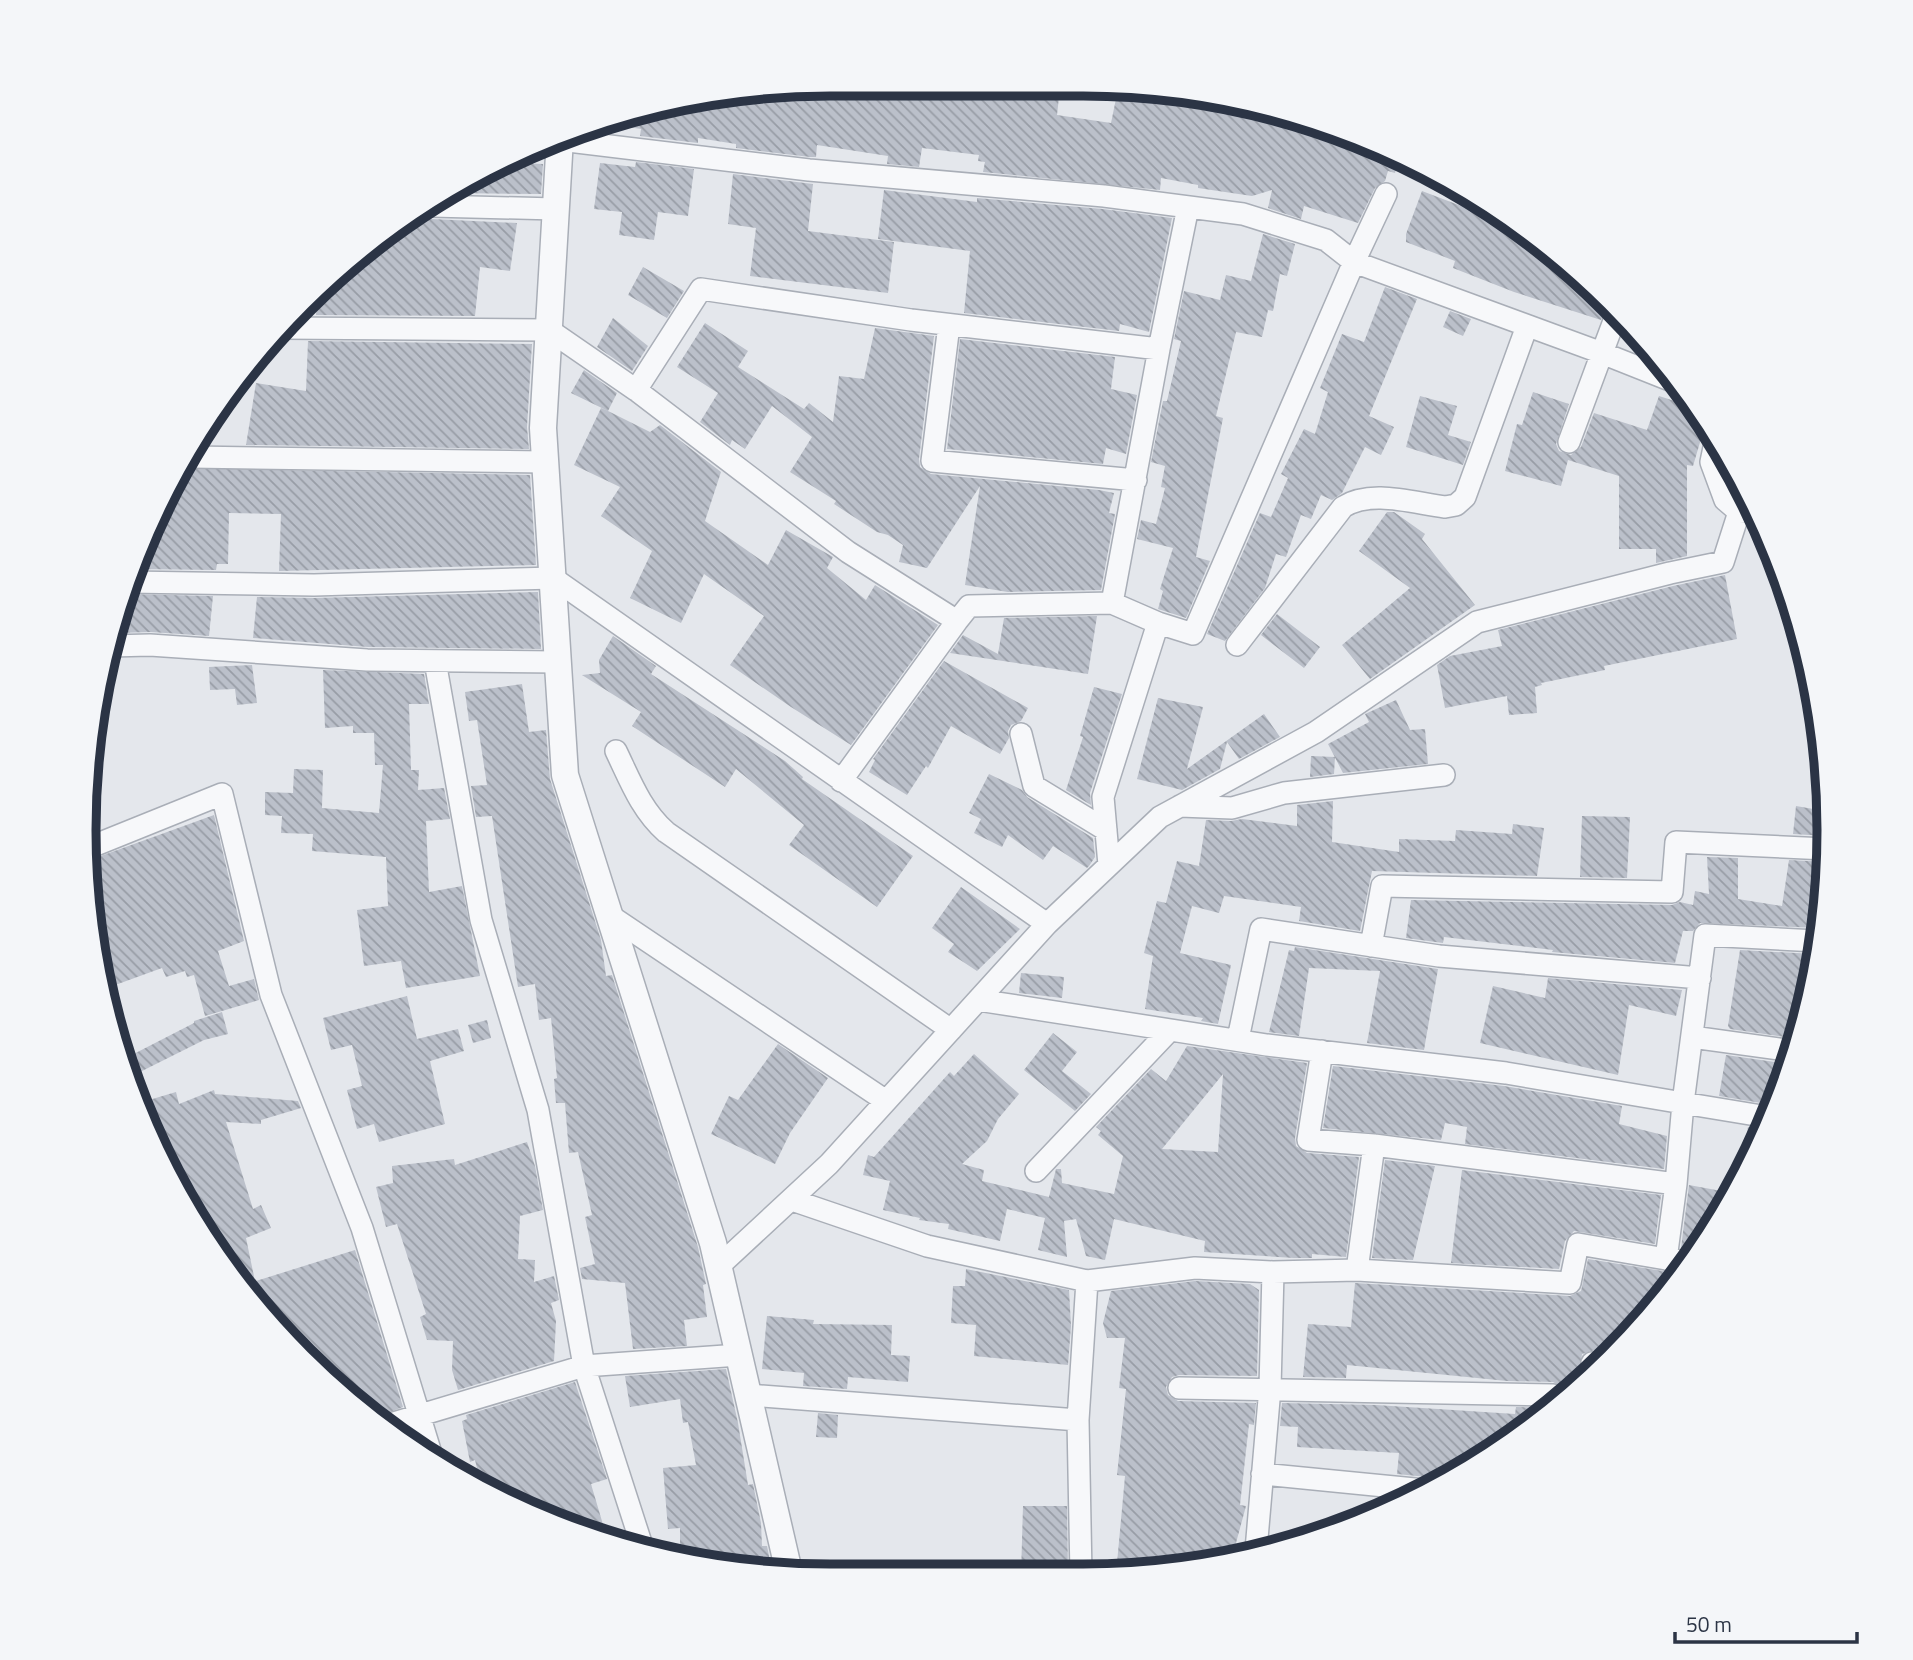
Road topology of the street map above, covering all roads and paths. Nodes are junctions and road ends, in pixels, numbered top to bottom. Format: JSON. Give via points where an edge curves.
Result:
{"nodes":[{"id":1,"x":578,"y":141,"type":"edge"},
{"id":2,"x":559,"y":148,"type":"edge"},
{"id":3,"x":1386,"y":194,"type":"dead end"},
{"id":4,"x":444,"y":206,"type":"edge"},
{"id":5,"x":1188,"y":207,"type":"junction"},
{"id":6,"x":556,"y":209,"type":"junction"},
{"id":7,"x":1354,"y":262,"type":"junction"},
{"id":8,"x":1613,"y":323,"type":"edge"},
{"id":9,"x":949,"y":324,"type":"junction"},
{"id":10,"x":1527,"y":326,"type":"junction"},
{"id":11,"x":296,"y":327,"type":"edge"},
{"id":12,"x":549,"y":330,"type":"junction"},
{"id":13,"x":1158,"y":349,"type":"junction"},
{"id":14,"x":1602,"y":353,"type":"junction"},
{"id":15,"x":1659,"y":376,"type":"edge"},
{"id":16,"x":636,"y":390,"type":"junction"},
{"id":17,"x":1569,"y":442,"type":"dead end"},
{"id":18,"x":1713,"y":454,"type":"edge"},
{"id":19,"x":199,"y":457,"type":"edge"},
{"id":20,"x":545,"y":462,"type":"junction"},
{"id":21,"x":1136,"y":480,"type":"junction"},
{"id":22,"x":1744,"y":511,"type":"edge"},
{"id":23,"x":1745,"y":514,"type":"edge"},
{"id":24,"x":553,"y":578,"type":"junction"},
{"id":25,"x":139,"y":582,"type":"edge"},
{"id":26,"x":1112,"y":603,"type":"junction"},
{"id":27,"x":957,"y":621,"type":"junction"},
{"id":28,"x":1158,"y":623,"type":"junction"},
{"id":29,"x":1237,"y":645,"type":"dead end"},
{"id":30,"x":120,"y":646,"type":"edge"},
{"id":31,"x":435,"y":661,"type":"junction"},
{"id":32,"x":558,"y":662,"type":"junction"},
{"id":33,"x":1021,"y":734,"type":"dead end"},
{"id":34,"x":617,"y":751,"type":"dead end"},
{"id":35,"x":1444,"y":775,"type":"dead end"},
{"id":36,"x":841,"y":781,"type":"junction"},
{"id":37,"x":1180,"y":806,"type":"junction"},
{"id":38,"x":1106,"y":830,"type":"junction"},
{"id":39,"x":97,"y":845,"type":"edge"},
{"id":40,"x":1816,"y":849,"type":"edge"},
{"id":41,"x":1109,"y":865,"type":"junction"},
{"id":42,"x":610,"y":915,"type":"junction"},
{"id":43,"x":1047,"y":924,"type":"junction"},
{"id":44,"x":1808,"y":941,"type":"edge"},
{"id":45,"x":1371,"y":946,"type":"junction"},
{"id":46,"x":1700,"y":978,"type":"junction"},
{"id":47,"x":978,"y":1000,"type":"junction"},
{"id":48,"x":951,"y":1030,"type":"junction"},
{"id":49,"x":1169,"y":1031,"type":"junction"},
{"id":50,"x":1692,"y":1037,"type":"junction"},
{"id":51,"x":1238,"y":1039,"type":"junction"},
{"id":52,"x":1783,"y":1050,"type":"edge"},
{"id":53,"x":1322,"y":1051,"type":"junction"},
{"id":54,"x":886,"y":1101,"type":"junction"},
{"id":55,"x":1683,"y":1103,"type":"junction"},
{"id":56,"x":1759,"y":1116,"type":"edge"},
{"id":57,"x":1374,"y":1146,"type":"junction"},
{"id":58,"x":1036,"y":1171,"type":"dead end"},
{"id":59,"x":1676,"y":1184,"type":"junction"},
{"id":60,"x":792,"y":1200,"type":"junction"},
{"id":61,"x":1666,"y":1259,"type":"junction"},
{"id":62,"x":1677,"y":1260,"type":"edge"},
{"id":63,"x":719,"y":1266,"type":"junction"},
{"id":64,"x":1357,"y":1270,"type":"junction"},
{"id":65,"x":1273,"y":1272,"type":"junction"},
{"id":66,"x":1087,"y":1281,"type":"junction"},
{"id":67,"x":739,"y":1354,"type":"junction"},
{"id":68,"x":584,"y":1366,"type":"junction"},
{"id":69,"x":1179,"y":1388,"type":"dead end"},
{"id":70,"x":1270,"y":1388,"type":"junction"},
{"id":71,"x":748,"y":1395,"type":"junction"},
{"id":72,"x":1551,"y":1395,"type":"edge"},
{"id":73,"x":419,"y":1416,"type":"junction"},
{"id":74,"x":1078,"y":1420,"type":"junction"},
{"id":75,"x":398,"y":1423,"type":"edge"},
{"id":76,"x":428,"y":1444,"type":"edge"},
{"id":77,"x":1262,"y":1474,"type":"junction"},
{"id":78,"x":1407,"y":1488,"type":"edge"},
{"id":79,"x":640,"y":1539,"type":"edge"},
{"id":80,"x":1257,"y":1543,"type":"edge"},
{"id":81,"x":787,"y":1562,"type":"edge"},
{"id":82,"x":1080,"y":1564,"type":"edge"}],
"edges":[{"from":1,"to":5,"type":"street","via":[[810,170]]},
{"from":2,"to":6,"type":"street"},
{"from":3,"to":7,"type":"street"},
{"from":4,"to":6,"type":"street"},
{"from":5,"to":7,"type":"street","via":[[1243,214],[1326,240]]},
{"from":5,"to":13,"type":"street"},
{"from":6,"to":12,"type":"street"},
{"from":7,"to":10,"type":"street"},
{"from":7,"to":28,"type":"street","via":[[1193,634]]},
{"from":8,"to":14,"type":"street"},
{"from":9,"to":13,"type":"street"},
{"from":9,"to":16,"type":"street","via":[[701,289]]},
{"from":9,"to":21,"type":"street","via":[[932,461]]},
{"from":10,"to":14,"type":"street"},
{"from":10,"to":29,"type":"street","via":[[1465,497],[1445,507],[1368,497],[1343,507]]},
{"from":11,"to":12,"type":"street"},
{"from":12,"to":16,"type":"street"},
{"from":12,"to":20,"type":"street"},
{"from":13,"to":21,"type":"street"},
{"from":14,"to":15,"type":"street"},
{"from":14,"to":17,"type":"street"},
{"from":16,"to":27,"type":"street","via":[[848,552]]},
{"from":18,"to":22,"type":"street","via":[[1711,462],[1725,500]]},
{"from":19,"to":20,"type":"street"},
{"from":20,"to":24,"type":"street"},
{"from":21,"to":26,"type":"street"},
{"from":23,"to":37,"type":"street","via":[[1723,562],[1477,622],[1316,732]]},
{"from":24,"to":25,"type":"street","via":[[314,585]]},
{"from":24,"to":32,"type":"street"},
{"from":24,"to":36,"type":"street"},
{"from":26,"to":27,"type":"street","via":[[969,606]]},
{"from":26,"to":28,"type":"street"},
{"from":27,"to":36,"type":"street"},
{"from":28,"to":38,"type":"street","via":[[1103,797]]},
{"from":30,"to":31,"type":"street"},
{"from":31,"to":32,"type":"street"},
{"from":31,"to":68,"type":"street","via":[[481,920],[538,1110]]},
{"from":32,"to":42,"type":"street","via":[[565,775]]},
{"from":33,"to":38,"type":"street","via":[[1034,786]]},
{"from":34,"to":48,"type":"street","via":[[641,804],[666,832]]},
{"from":35,"to":37,"type":"street","via":[[1277,794],[1232,808]]},
{"from":36,"to":43,"type":"street"},
{"from":37,"to":41,"type":"street","via":[[1160,817]]},
{"from":38,"to":41,"type":"street"},
{"from":39,"to":73,"type":"street","via":[[222,794],[271,995],[362,1228]]},
{"from":40,"to":45,"type":"street","via":[[1676,842],[1672,892],[1382,886]]},
{"from":41,"to":43,"type":"street"},
{"from":42,"to":54,"type":"street"},
{"from":42,"to":63,"type":"street"},
{"from":43,"to":47,"type":"street"},
{"from":44,"to":46,"type":"street","via":[[1705,935]]},
{"from":45,"to":46,"type":"street"},
{"from":45,"to":51,"type":"street","via":[[1261,929]]},
{"from":46,"to":50,"type":"street"},
{"from":47,"to":48,"type":"street"},
{"from":47,"to":49,"type":"street"},
{"from":48,"to":54,"type":"street"},
{"from":49,"to":51,"type":"street"},
{"from":49,"to":58,"type":"street"},
{"from":50,"to":52,"type":"street"},
{"from":50,"to":55,"type":"street"},
{"from":51,"to":53,"type":"street"},
{"from":53,"to":55,"type":"street","via":[[1506,1073]]},
{"from":53,"to":57,"type":"street","via":[[1308,1140]]},
{"from":54,"to":60,"type":"street"},
{"from":55,"to":56,"type":"street"},
{"from":55,"to":59,"type":"street"},
{"from":57,"to":59,"type":"street"},
{"from":57,"to":64,"type":"street"},
{"from":59,"to":61,"type":"street"},
{"from":60,"to":63,"type":"street"},
{"from":60,"to":66,"type":"street","via":[[927,1246]]},
{"from":61,"to":62,"type":"street"},
{"from":61,"to":64,"type":"street","via":[[1578,1244],[1570,1283]]},
{"from":63,"to":67,"type":"street"},
{"from":64,"to":65,"type":"street"},
{"from":65,"to":66,"type":"street","via":[[1195,1268]]},
{"from":65,"to":70,"type":"street"},
{"from":66,"to":74,"type":"street"},
{"from":67,"to":68,"type":"street"},
{"from":67,"to":71,"type":"street"},
{"from":68,"to":73,"type":"street"},
{"from":68,"to":79,"type":"street"},
{"from":69,"to":70,"type":"street"},
{"from":70,"to":72,"type":"street"},
{"from":70,"to":77,"type":"street"},
{"from":71,"to":74,"type":"street"},
{"from":71,"to":81,"type":"street"},
{"from":73,"to":75,"type":"street"},
{"from":73,"to":76,"type":"street"},
{"from":74,"to":82,"type":"street"},
{"from":77,"to":78,"type":"street"},
{"from":77,"to":80,"type":"street"}]}
